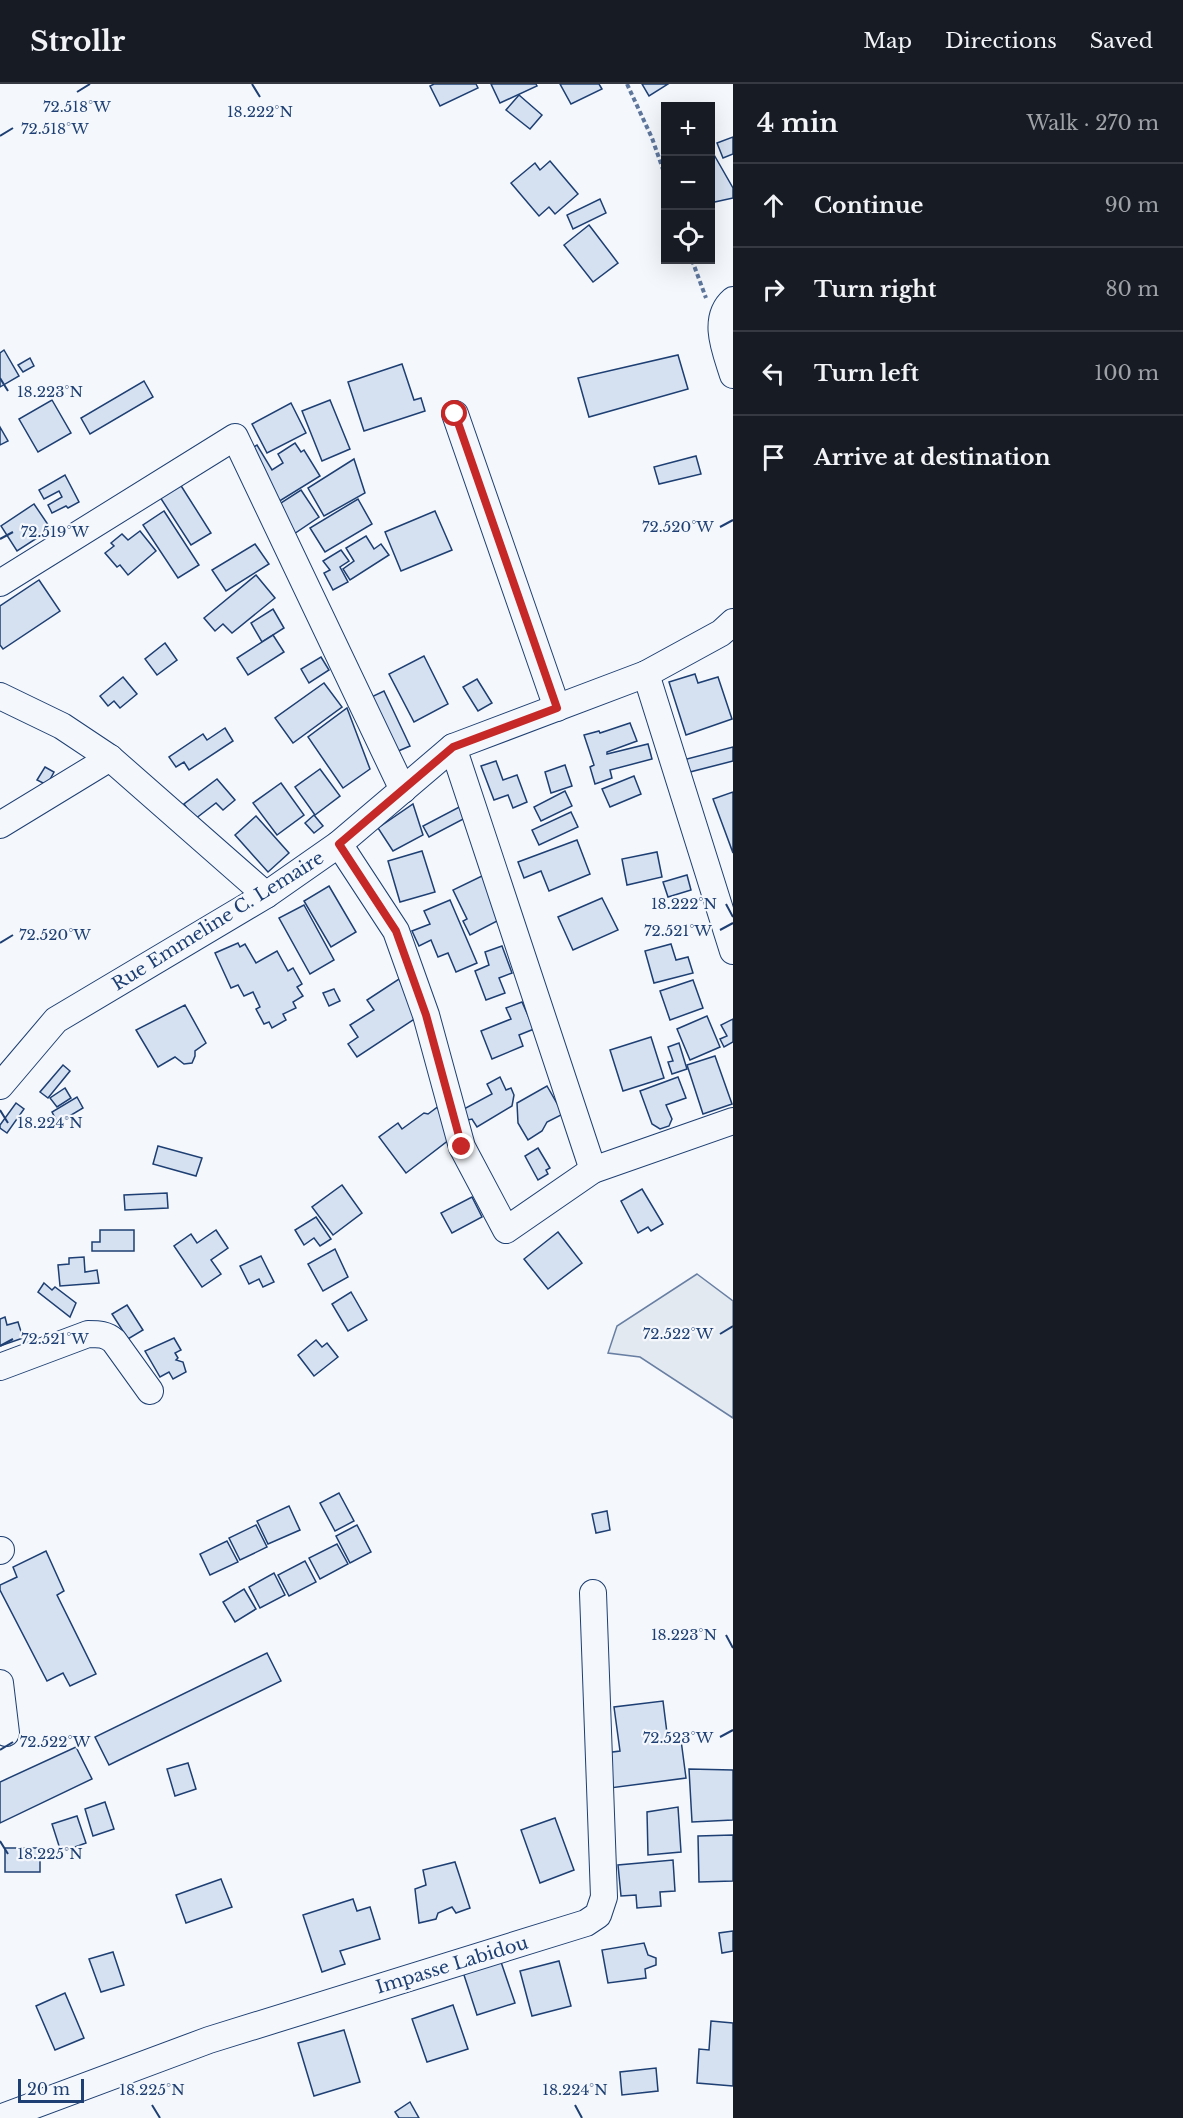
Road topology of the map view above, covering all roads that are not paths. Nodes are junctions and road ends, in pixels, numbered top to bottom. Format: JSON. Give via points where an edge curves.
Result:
{"nodes":[{"id":1,"x":733,"y":300,"type":"edge"},
{"id":2,"x":733,"y":375,"type":"edge"},
{"id":3,"x":455,"y":414,"type":"dead end"},
{"id":4,"x":0,"y":583,"type":"edge"},
{"id":5,"x":733,"y":622,"type":"edge"},
{"id":6,"x":646,"y":674,"type":"junction"},
{"id":7,"x":0,"y":696,"type":"edge"},
{"id":8,"x":557,"y":708,"type":"junction"},
{"id":9,"x":453,"y":747,"type":"junction"},
{"id":10,"x":110,"y":758,"type":"junction"},
{"id":11,"x":403,"y":790,"type":"junction"},
{"id":12,"x":0,"y":825,"type":"edge"},
{"id":13,"x":339,"y":844,"type":"junction"},
{"id":14,"x":266,"y":895,"type":"junction"},
{"id":15,"x":733,"y":951,"type":"edge"},
{"id":16,"x":0,"y":1086,"type":"edge"},
{"id":17,"x":733,"y":1120,"type":"edge"},
{"id":18,"x":593,"y":1170,"type":"junction"},
{"id":19,"x":0,"y":1367,"type":"edge"},
{"id":20,"x":150,"y":1391,"type":"dead end"},
{"id":21,"x":593,"y":1593,"type":"dead end"},
{"id":22,"x":0,"y":1683,"type":"edge"},
{"id":23,"x":6,"y":1733,"type":"dead end"},
{"id":24,"x":0,"y":2118,"type":"edge"}],
"edges":[{"from":1,"to":2,"type":"street","via":[[721,327]]},
{"from":3,"to":8,"type":"street"},
{"from":4,"to":11,"type":"street","via":[[235,437]]},
{"from":5,"to":6,"type":"street","name":"Rue Emmeline C. Lemaire","via":[[721,633]]},
{"from":6,"to":8,"type":"street","name":"Rue Emmeline C. Lemaire"},
{"from":6,"to":15,"type":"street"},
{"from":7,"to":10,"type":"street","via":[[62,726]]},
{"from":8,"to":9,"type":"street","name":"Rue Emmeline C. Lemaire"},
{"from":9,"to":11,"type":"street","name":"Rue Emmeline C. Lemaire"},
{"from":9,"to":18,"type":"street"},
{"from":10,"to":12,"type":"street"},
{"from":10,"to":14,"type":"street"},
{"from":11,"to":13,"type":"street","name":"Rue Emmeline C. Lemaire"},
{"from":13,"to":14,"type":"street","name":"Rue Emmeline C. Lemaire"},
{"from":13,"to":18,"type":"street","via":[[396,931],[426,1015],[462,1147],[506,1230]]},
{"from":14,"to":16,"type":"street","name":"Rue Emmeline C. Lemaire","via":[[56,1020]]},
{"from":17,"to":18,"type":"street"},
{"from":19,"to":20,"type":"street","via":[[88,1334],[107,1335]]},
{"from":21,"to":24,"type":"street","name":"Impasse Labidou","via":[[604,1897],[598,1915],[586,1923],[209,2040]]},
{"from":22,"to":23,"type":"street"}]}
